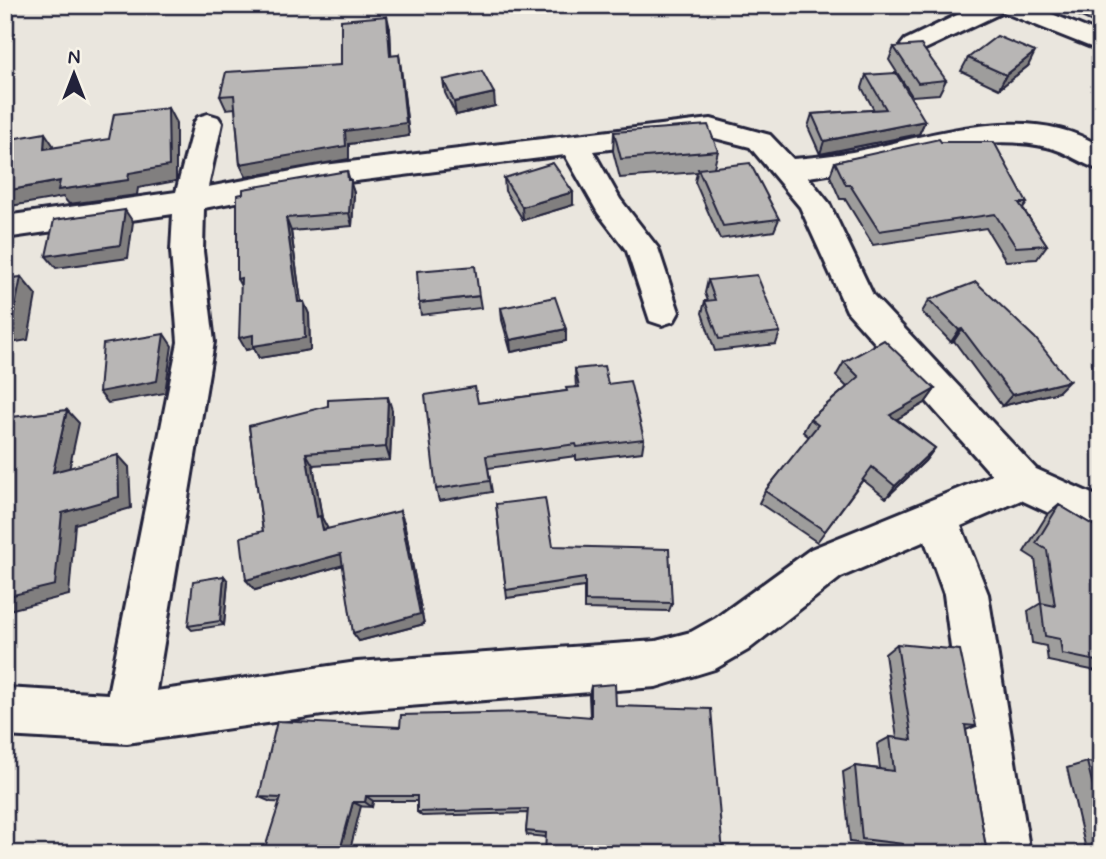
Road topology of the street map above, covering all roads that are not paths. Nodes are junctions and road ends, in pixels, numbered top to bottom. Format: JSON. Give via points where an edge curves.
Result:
{"nodes":[{"id":1,"x":998,"y":5,"type":"edge"},
{"id":2,"x":1008,"y":5,"type":"edge"},
{"id":3,"x":1101,"y":43,"type":"edge"},
{"id":4,"x":914,"y":45,"type":"edge"},
{"id":5,"x":208,"y":123,"type":"dead end"},
{"id":6,"x":576,"y":144,"type":"junction"},
{"id":7,"x":1101,"y":161,"type":"edge"},
{"id":8,"x":785,"y":170,"type":"junction"},
{"id":9,"x":189,"y":201,"type":"junction"},
{"id":10,"x":5,"y":228,"type":"edge"},
{"id":11,"x":662,"y":312,"type":"dead end"},
{"id":12,"x":1022,"y":481,"type":"junction"},
{"id":13,"x":937,"y":517,"type":"junction"},
{"id":14,"x":1101,"y":519,"type":"edge"},
{"id":15,"x":5,"y":712,"type":"edge"},
{"id":16,"x":127,"y":719,"type":"junction"},
{"id":17,"x":1004,"y":854,"type":"edge"}],
"edges":[{"from":1,"to":4,"type":"street"},
{"from":2,"to":3,"type":"street"},
{"from":5,"to":9,"type":"street"},
{"from":6,"to":8,"type":"street","via":[[711,128],[760,141]]},
{"from":6,"to":9,"type":"street","via":[[324,175]]},
{"from":6,"to":11,"type":"street","via":[[589,175],[642,247]]},
{"from":7,"to":8,"type":"street","via":[[1086,148],[992,133],[937,140],[861,160]]},
{"from":8,"to":12,"type":"street","via":[[814,203],[859,302]]},
{"from":9,"to":10,"type":"street"},
{"from":9,"to":16,"type":"street","via":[[187,251],[196,342]]},
{"from":12,"to":13,"type":"street"},
{"from":12,"to":14,"type":"street"},
{"from":13,"to":16,"type":"street","via":[[826,563],[732,634],[699,653],[656,664],[358,686]]},
{"from":13,"to":17,"type":"street","via":[[966,594]]},
{"from":15,"to":16,"type":"street"}]}
